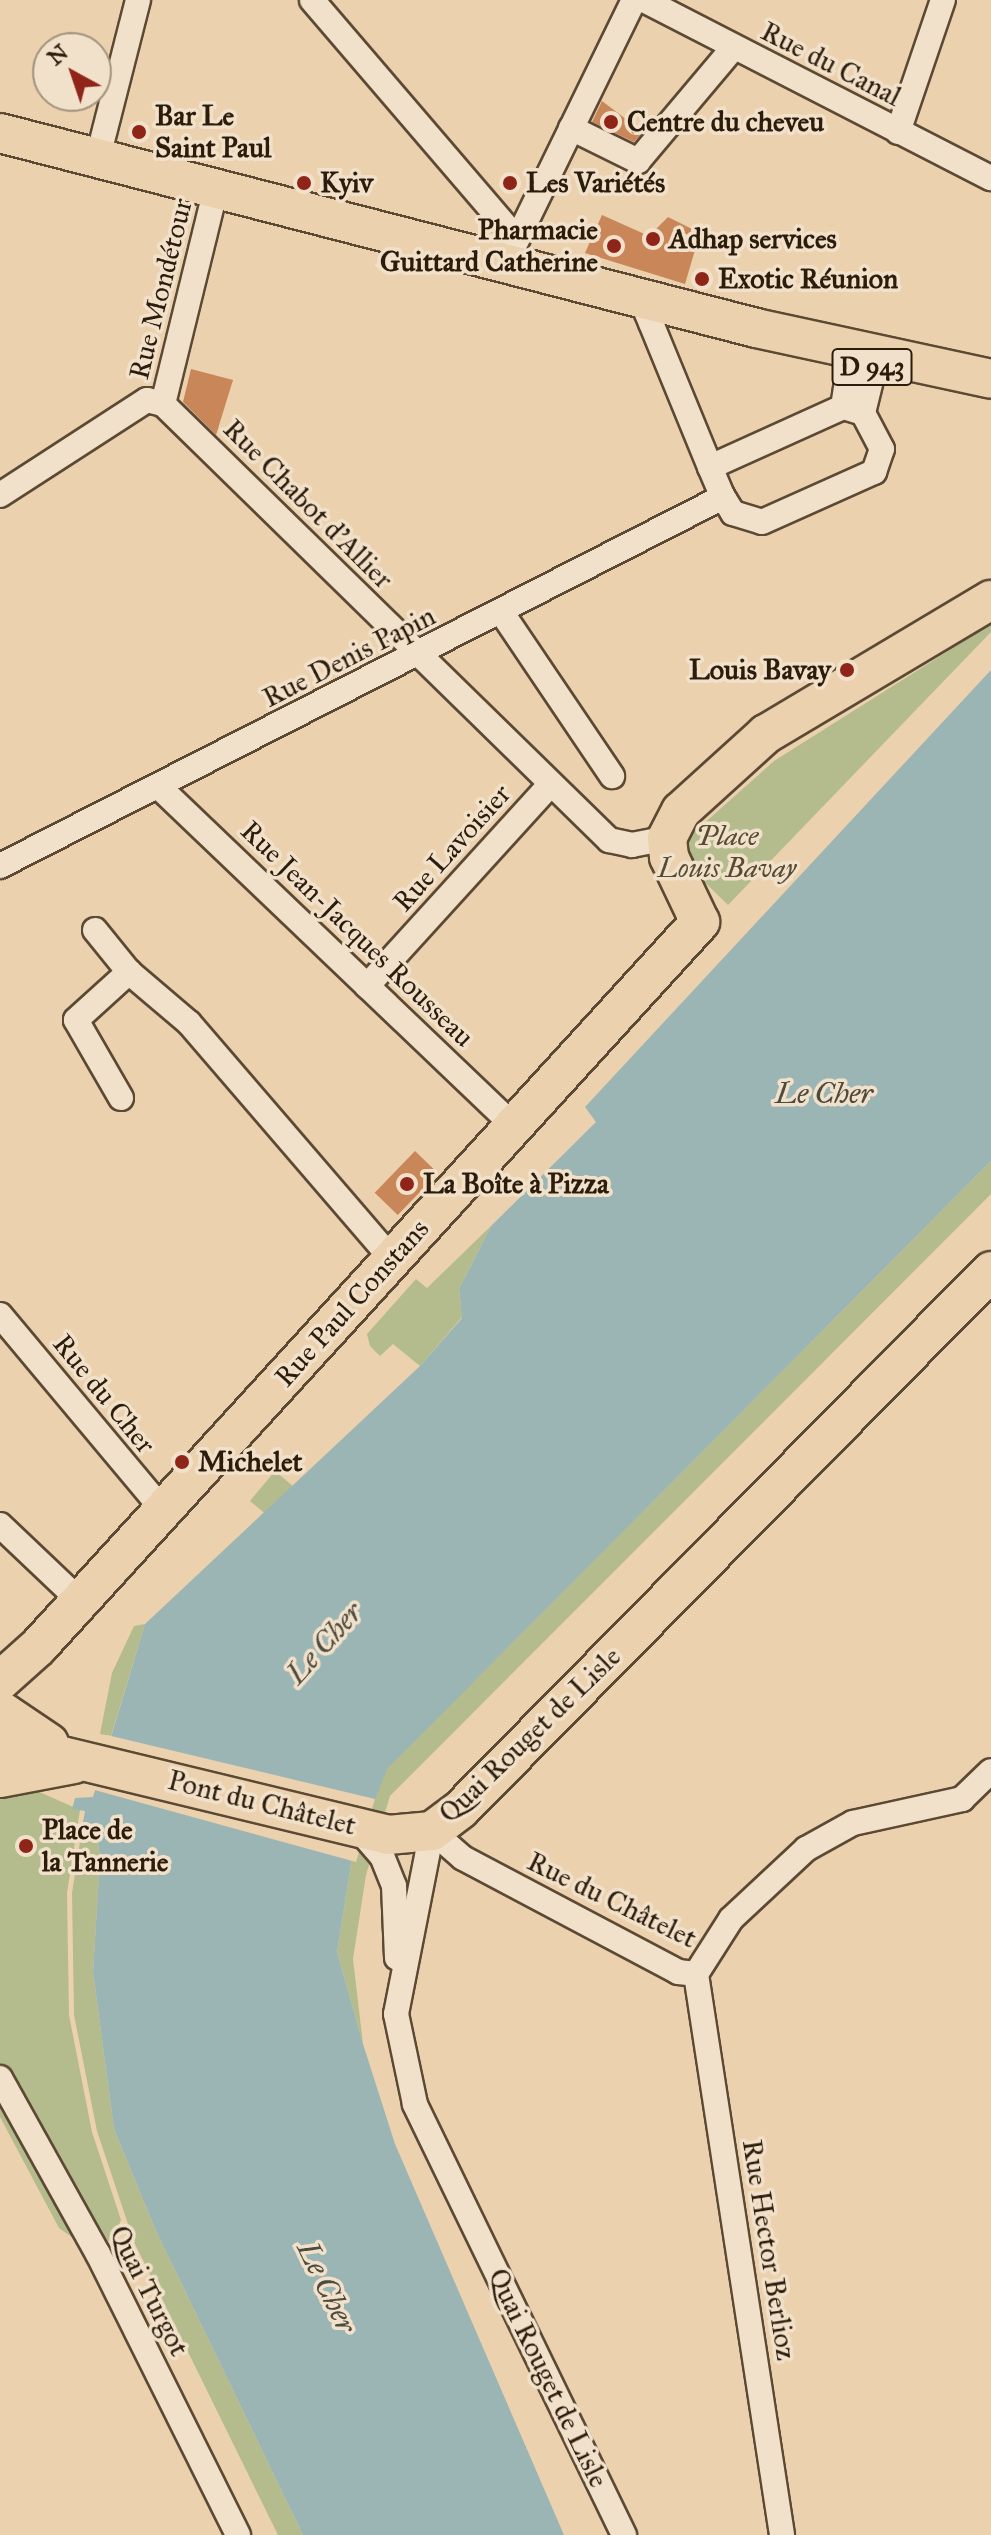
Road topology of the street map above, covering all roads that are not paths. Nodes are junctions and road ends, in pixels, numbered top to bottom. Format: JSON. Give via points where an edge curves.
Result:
{"nodes":[{"id":1,"x":138,"y":0,"type":"edge"},
{"id":2,"x":312,"y":0,"type":"edge"},
{"id":3,"x":634,"y":0,"type":"edge"},
{"id":4,"x":644,"y":0,"type":"edge"},
{"id":5,"x":943,"y":0,"type":"edge"},
{"id":6,"x":734,"y":47,"type":"junction"},
{"id":7,"x":571,"y":128,"type":"junction"},
{"id":8,"x":898,"y":132,"type":"junction"},
{"id":9,"x":0,"y":133,"type":"edge"},
{"id":10,"x":98,"y":157,"type":"junction"},
{"id":11,"x":991,"y":178,"type":"edge"},
{"id":12,"x":216,"y":188,"type":"junction"},
{"id":13,"x":512,"y":250,"type":"junction"},
{"id":14,"x":640,"y":297,"type":"junction"},
{"id":15,"x":756,"y":328,"type":"junction"},
{"id":16,"x":862,"y":365,"type":"junction"},
{"id":17,"x":991,"y":379,"type":"edge"},
{"id":18,"x":991,"y":398,"type":"edge"},
{"id":19,"x":163,"y":404,"type":"junction"},
{"id":20,"x":853,"y":410,"type":"junction"},
{"id":21,"x":710,"y":467,"type":"junction"},
{"id":22,"x":0,"y":495,"type":"edge"},
{"id":23,"x":723,"y":497,"type":"junction"},
{"id":24,"x":991,"y":600,"type":"edge"},
{"id":25,"x":502,"y":613,"type":"junction"},
{"id":26,"x":419,"y":654,"type":"junction"},
{"id":27,"x":612,"y":776,"type":"dead end"},
{"id":28,"x":158,"y":786,"type":"junction"},
{"id":29,"x":549,"y":786,"type":"junction"},
{"id":30,"x":667,"y":838,"type":"junction"},
{"id":31,"x":0,"y":866,"type":"edge"},
{"id":32,"x":95,"y":930,"type":"dead end"},
{"id":33,"x":129,"y":972,"type":"junction"},
{"id":34,"x":367,"y":986,"type":"junction"},
{"id":35,"x":121,"y":1098,"type":"dead end"},
{"id":36,"x":514,"y":1126,"type":"junction"},
{"id":37,"x":392,"y":1259,"type":"junction"},
{"id":38,"x":991,"y":1271,"type":"edge"},
{"id":39,"x":0,"y":1315,"type":"edge"},
{"id":40,"x":163,"y":1510,"type":"junction"},
{"id":41,"x":0,"y":1525,"type":"edge"},
{"id":42,"x":80,"y":1601,"type":"junction"},
{"id":43,"x":0,"y":1681,"type":"edge"},
{"id":44,"x":0,"y":1710,"type":"edge"},
{"id":45,"x":0,"y":1741,"type":"edge"},
{"id":46,"x":80,"y":1759,"type":"junction"},
{"id":47,"x":989,"y":1777,"type":"edge"},
{"id":48,"x":0,"y":1778,"type":"edge"},
{"id":49,"x":432,"y":1831,"type":"junction"},
{"id":50,"x":375,"y":1839,"type":"junction"},
{"id":51,"x":696,"y":1974,"type":"junction"},
{"id":52,"x":400,"y":1976,"type":"junction"},
{"id":53,"x":0,"y":2078,"type":"edge"},
{"id":54,"x":238,"y":2535,"type":"edge"},
{"id":55,"x":624,"y":2535,"type":"edge"},
{"id":56,"x":782,"y":2535,"type":"edge"}],
"edges":[{"from":1,"to":10,"type":"street"},
{"from":2,"to":13,"type":"street"},
{"from":3,"to":7,"type":"street"},
{"from":4,"to":6,"type":"street","name":"Rue du Canal"},
{"from":5,"to":8,"type":"street"},
{"from":6,"to":7,"type":"street","via":[[638,161]]},
{"from":6,"to":8,"type":"street","name":"Rue du Canal"},
{"from":7,"to":13,"type":"street"},
{"from":8,"to":11,"type":"street","name":"Rue du Canal"},
{"from":9,"to":10,"type":"main road","number":"D 943"},
{"from":10,"to":12,"type":"main road","number":"D 943"},
{"from":12,"to":13,"type":"main road","number":"D 943"},
{"from":12,"to":19,"type":"street","name":"Rue Mondétour"},
{"from":13,"to":14,"type":"main road","number":"D 943"},
{"from":14,"to":15,"type":"main road","number":"D 943"},
{"from":14,"to":21,"type":"street"},
{"from":15,"to":16,"type":"main road","number":"D 943"},
{"from":15,"to":17,"type":"main road","number":"D 943"},
{"from":16,"to":18,"type":"main road","number":"D 943"},
{"from":16,"to":20,"type":"street"},
{"from":19,"to":22,"type":"street","name":"Rue Mondétour","via":[[147,400]]},
{"from":19,"to":26,"type":"street","name":"Rue Chabot d'Allier"},
{"from":20,"to":21,"type":"street"},
{"from":20,"to":23,"type":"street","via":[[882,449],[874,472],[762,522],[733,513]]},
{"from":21,"to":23,"type":"street"},
{"from":23,"to":25,"type":"street","name":"Rue Denis Papin"},
{"from":24,"to":30,"type":"main road","via":[[766,734],[681,811]]},
{"from":25,"to":26,"type":"street","name":"Rue Denis Papin"},
{"from":25,"to":27,"type":"street"},
{"from":26,"to":28,"type":"street","name":"Rue Denis Papin"},
{"from":26,"to":29,"type":"street","name":"Rue Chabot d'Allier"},
{"from":28,"to":31,"type":"street","name":"Rue Denis Papin"},
{"from":28,"to":34,"type":"street","name":"Rue Jean-Jacques Rousseau"},
{"from":29,"to":30,"type":"street","name":"Rue Chabot d'Allier","via":[[609,840],[632,845]]},
{"from":29,"to":34,"type":"street","name":"Rue Lavoisier"},
{"from":30,"to":36,"type":"main road","name":"Rue Paul Constans","via":[[669,857],[700,922]]},
{"from":32,"to":33,"type":"street"},
{"from":33,"to":35,"type":"street","via":[[76,1020]]},
{"from":33,"to":37,"type":"street","via":[[189,1023]]},
{"from":34,"to":36,"type":"street","name":"Rue Jean-Jacques Rousseau"},
{"from":36,"to":37,"type":"main road","name":"Rue Paul Constans"},
{"from":37,"to":40,"type":"main road","name":"Rue Paul Constans"},
{"from":38,"to":49,"type":"main road","name":"Quai Rouget de Lisle","via":[[461,1809]]},
{"from":39,"to":40,"type":"street","name":"Rue du Cher"},
{"from":40,"to":42,"type":"main road","name":"Rue Paul Constans"},
{"from":41,"to":42,"type":"street"},
{"from":42,"to":43,"type":"main road","name":"Rue Paul Constans"},
{"from":44,"to":46,"type":"main road"},
{"from":45,"to":46,"type":"main road","name":"Pont du Châtelet"},
{"from":46,"to":48,"type":"main road"},
{"from":46,"to":50,"type":"main road","name":"Pont du Châtelet"},
{"from":47,"to":51,"type":"street","name":"Rue du Châtelet","via":[[962,1799],[853,1823],[806,1849],[731,1919]]},
{"from":49,"to":50,"type":"main road","name":"Pont du Châtelet"},
{"from":49,"to":51,"type":"street","name":"Rue du Châtelet","via":[[463,1858],[678,1972]]},
{"from":49,"to":52,"type":"street","name":"Quai Rouget de Lisle"},
{"from":50,"to":52,"type":"street","via":[[394,1886]]},
{"from":51,"to":56,"type":"street","name":"Rue Hector Berlioz"},
{"from":52,"to":55,"type":"street","name":"Quai Rouget de Lisle","via":[[396,2014],[415,2104]]},
{"from":53,"to":54,"type":"street","name":"Quai Turgot","via":[[98,2254]]}]}
